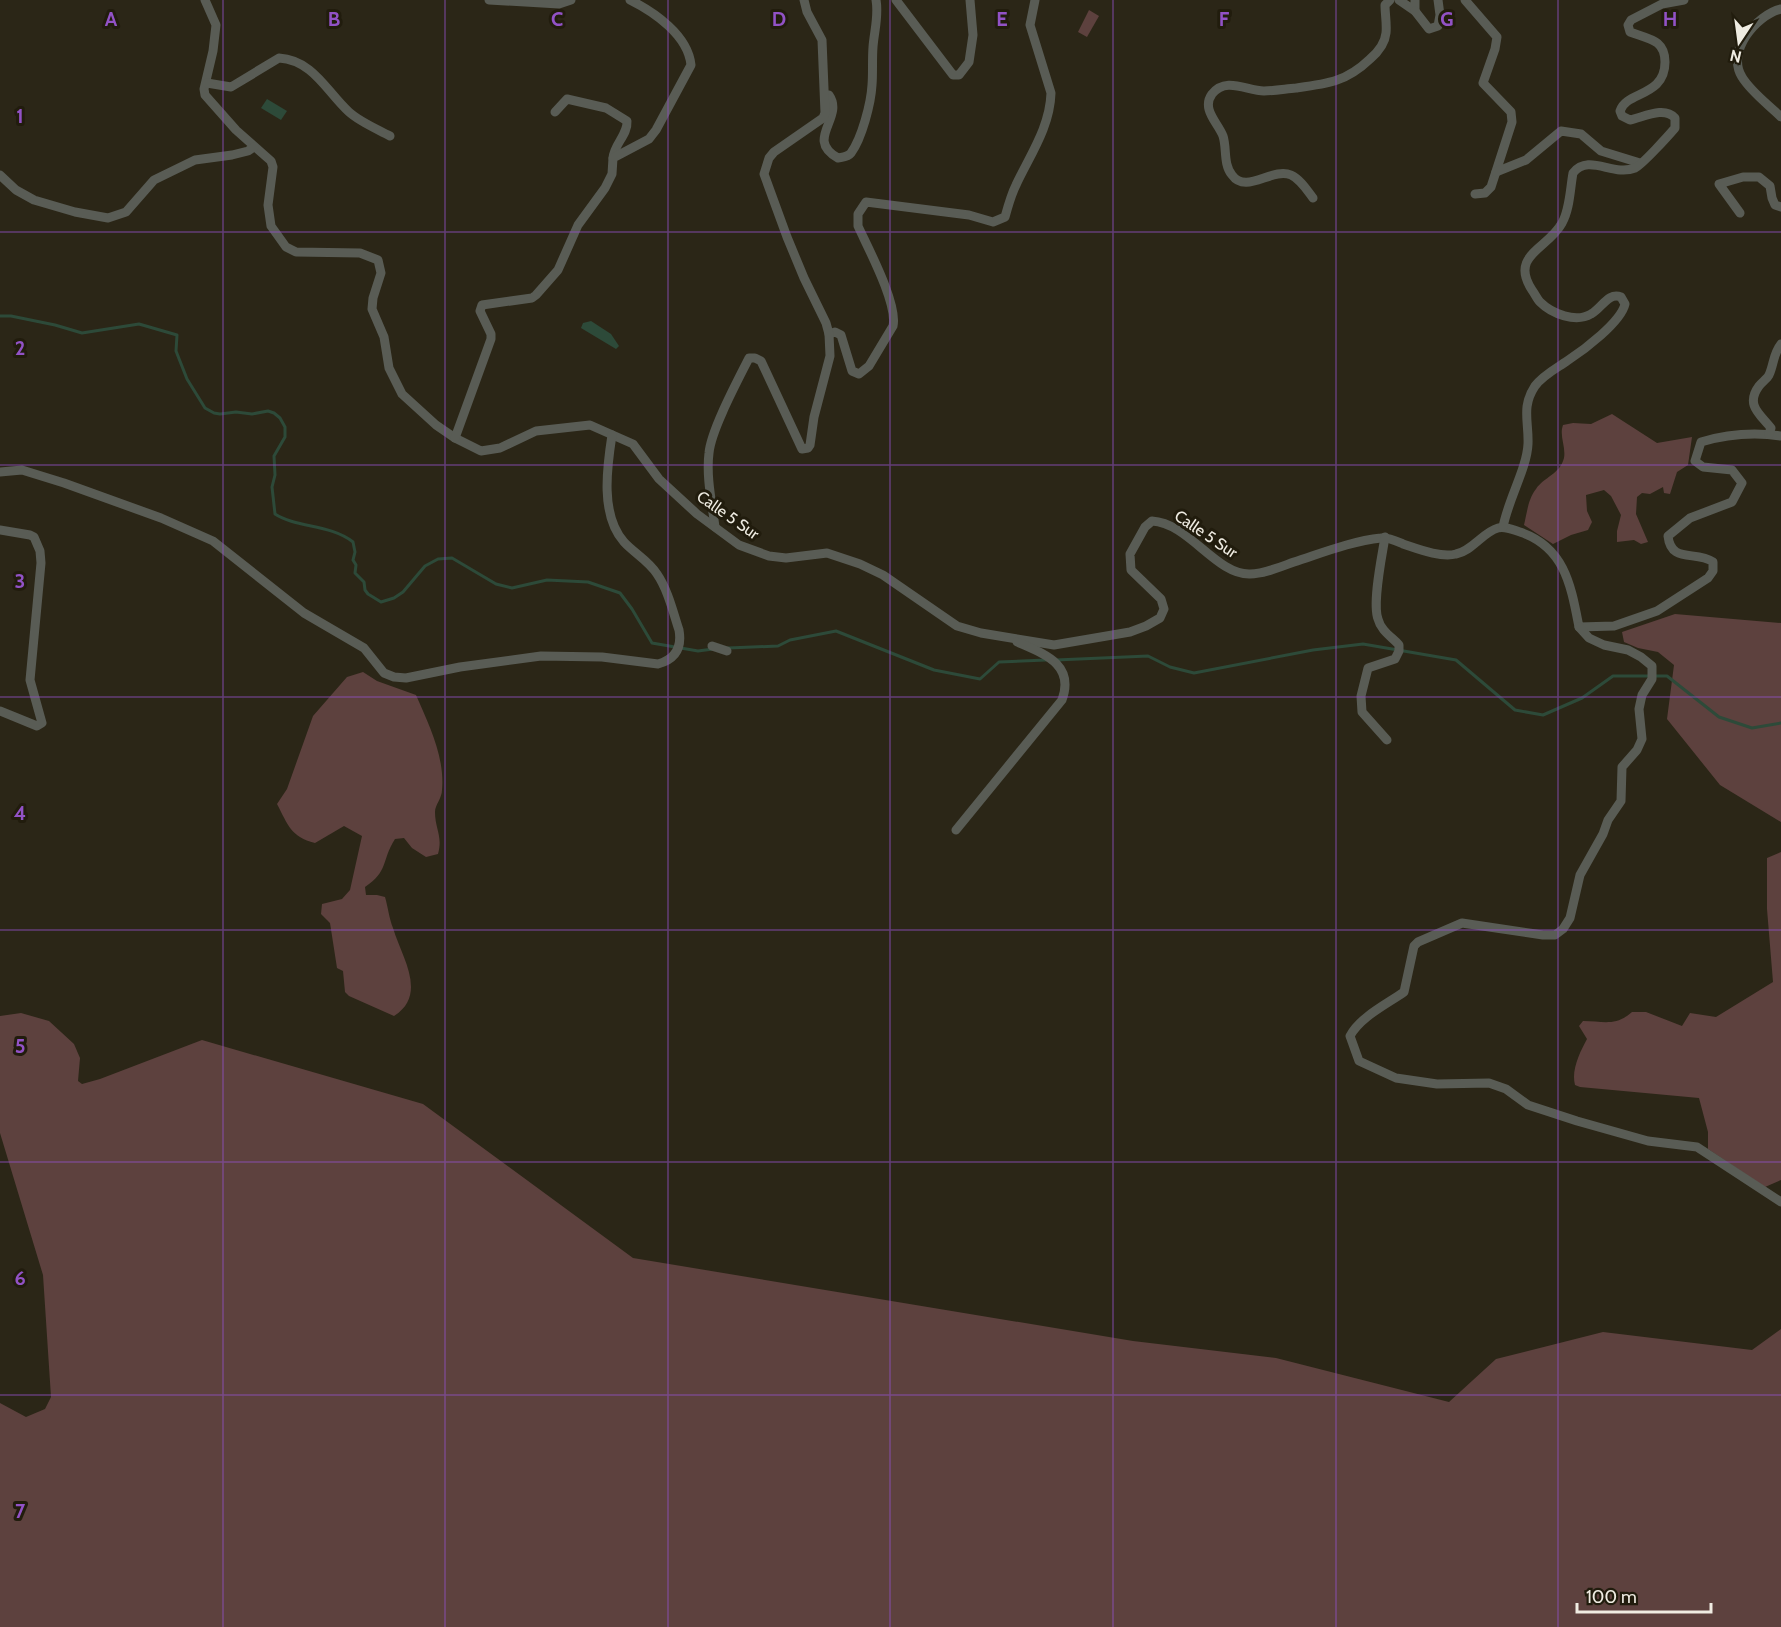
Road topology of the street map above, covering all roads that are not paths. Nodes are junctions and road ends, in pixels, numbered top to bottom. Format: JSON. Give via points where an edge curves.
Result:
{"nodes":[{"id":1,"x":205,"y":0,"type":"edge"},
{"id":2,"x":489,"y":0,"type":"edge"},
{"id":3,"x":571,"y":0,"type":"edge"},
{"id":4,"x":630,"y":0,"type":"edge"},
{"id":5,"x":804,"y":0,"type":"edge"},
{"id":6,"x":876,"y":0,"type":"edge"},
{"id":7,"x":897,"y":0,"type":"edge"},
{"id":8,"x":970,"y":0,"type":"edge"},
{"id":9,"x":1035,"y":0,"type":"edge"},
{"id":10,"x":1390,"y":0,"type":"edge"},
{"id":11,"x":1400,"y":0,"type":"edge"},
{"id":12,"x":1415,"y":0,"type":"edge"},
{"id":13,"x":1438,"y":0,"type":"edge"},
{"id":14,"x":1465,"y":0,"type":"edge"},
{"id":15,"x":1684,"y":0,"type":"edge"},
{"id":16,"x":648,"y":5,"type":"edge"},
{"id":17,"x":1781,"y":9,"type":"edge"},
{"id":18,"x":1415,"y":11,"type":"junction"},
{"id":19,"x":207,"y":83,"type":"junction"},
{"id":20,"x":825,"y":95,"type":"junction"},
{"id":21,"x":555,"y":112,"type":"dead end"},
{"id":22,"x":1781,"y":117,"type":"edge"},
{"id":23,"x":390,"y":136,"type":"dead end"},
{"id":24,"x":254,"y":147,"type":"junction"},
{"id":25,"x":613,"y":158,"type":"junction"},
{"id":26,"x":1640,"y":163,"type":"junction"},
{"id":27,"x":1496,"y":172,"type":"junction"},
{"id":28,"x":0,"y":175,"type":"edge"},
{"id":29,"x":1475,"y":194,"type":"dead end"},
{"id":30,"x":1313,"y":198,"type":"dead end"},
{"id":31,"x":1781,"y":207,"type":"edge"},
{"id":32,"x":1740,"y":213,"type":"dead end"},
{"id":33,"x":829,"y":334,"type":"junction"},
{"id":34,"x":1781,"y":344,"type":"edge"},
{"id":35,"x":1769,"y":434,"type":"junction"},
{"id":36,"x":612,"y":435,"type":"junction"},
{"id":37,"x":1781,"y":436,"type":"edge"},
{"id":38,"x":455,"y":438,"type":"junction"},
{"id":39,"x":0,"y":472,"type":"edge"},
{"id":40,"x":715,"y":527,"type":"junction"},
{"id":41,"x":1503,"y":527,"type":"junction"},
{"id":42,"x":0,"y":530,"type":"edge"},
{"id":43,"x":1384,"y":537,"type":"junction"},
{"id":44,"x":1579,"y":627,"type":"junction"},
{"id":45,"x":1011,"y":639,"type":"junction"},
{"id":46,"x":712,"y":646,"type":"dead end"},
{"id":47,"x":727,"y":651,"type":"dead end"},
{"id":48,"x":0,"y":711,"type":"edge"},
{"id":49,"x":1387,"y":740,"type":"dead end"},
{"id":50,"x":956,"y":830,"type":"dead end"},
{"id":51,"x":1781,"y":1202,"type":"edge"}],
"edges":[{"from":1,"to":19,"type":"street","via":[[216,25]]},
{"from":2,"to":3,"type":"street","via":[[559,4]]},
{"from":4,"to":16,"type":"street"},
{"from":5,"to":20,"type":"street","via":[[822,40]]},
{"from":6,"to":20,"type":"street","via":[[869,106],[847,156],[838,158],[825,145],[823,137],[833,102]]},
{"from":7,"to":8,"type":"street","via":[[953,75],[959,75],[969,62],[973,35]]},
{"from":9,"to":33,"type":"street","via":[[1030,25],[1051,104],[1005,217],[993,222],[969,215],[866,202],[858,214],[858,226],[895,319],[869,366],[859,374],[852,371],[841,335]]},
{"from":10,"to":30,"type":"street","via":[[1385,5],[1386,34],[1378,52],[1355,73],[1331,84],[1266,91],[1224,86],[1212,94],[1212,119],[1223,136],[1231,175],[1248,183],[1279,173],[1289,174]]},
{"from":11,"to":18,"type":"street"},
{"from":12,"to":18,"type":"street"},
{"from":13,"to":18,"type":"street","via":[[1438,26],[1429,29]]},
{"from":14,"to":27,"type":"street","via":[[1497,38],[1483,83],[1511,112],[1510,131]]},
{"from":15,"to":26,"type":"street","via":[[1653,7],[1628,25],[1630,32],[1661,46],[1665,65],[1659,81],[1647,92],[1625,102],[1621,114],[1630,120],[1664,112],[1676,121],[1673,131]]},
{"from":16,"to":25,"type":"street","via":[[684,44],[691,65],[649,139]]},
{"from":17,"to":22,"type":"street","via":[[1764,16],[1750,30],[1738,64],[1742,78]]},
{"from":19,"to":23,"type":"street","via":[[231,87],[279,58],[292,60],[315,74],[349,113]]},
{"from":19,"to":24,"type":"street","via":[[205,95]]},
{"from":20,"to":33,"type":"street","via":[[823,118],[774,152],[764,174]]},
{"from":21,"to":25,"type":"street","via":[[571,99],[606,108],[627,121],[627,130]]},
{"from":24,"to":28,"type":"street","via":[[232,155],[195,160],[154,180],[126,212],[108,218],[34,200]]},
{"from":24,"to":38,"type":"street","name":"Calle 5 Sur","via":[[273,167],[268,205],[271,226],[286,247],[296,252],[360,253],[378,260],[381,273],[372,309],[384,337],[389,369],[402,394]]},
{"from":25,"to":38,"type":"street","via":[[612,174],[605,188],[578,225],[558,270],[536,296],[480,308],[491,339]]},
{"from":26,"to":27,"type":"street","via":[[1601,151],[1581,134],[1561,131],[1526,160]]},
{"from":26,"to":41,"type":"street","via":[[1635,168],[1617,171],[1590,164],[1576,170],[1561,225],[1526,260],[1529,286],[1540,302],[1559,313],[1584,317],[1616,295],[1625,304],[1620,316],[1606,330],[1535,386],[1526,406],[1528,444]]},
{"from":27,"to":29,"type":"street","via":[[1491,187],[1485,193]]},
{"from":31,"to":32,"type":"street","via":[[1775,205],[1770,186],[1759,177],[1719,184]]},
{"from":33,"to":40,"type":"street","via":[[830,356],[808,448],[802,449],[761,361],[749,358],[709,450]]},
{"from":34,"to":35,"type":"street","via":[[1768,377],[1754,394],[1757,414],[1771,428]]},
{"from":35,"to":37,"type":"street"},
{"from":35,"to":44,"type":"street","via":[[1725,435],[1701,442],[1695,461],[1703,467],[1732,470],[1742,483],[1732,502],[1690,518],[1668,536],[1676,553],[1713,562],[1708,578],[1657,611],[1614,626]]},
{"from":36,"to":38,"type":"street","name":"Calle 5 Sur","via":[[590,425],[536,431],[485,451]]},
{"from":36,"to":39,"type":"street","via":[[606,470],[614,528],[655,571],[679,630],[679,648],[666,662],[658,664],[602,657],[541,656],[394,677],[384,673],[364,648],[304,613],[213,541],[64,483],[22,470]]},
{"from":36,"to":40,"type":"street","name":"Calle 5 Sur","via":[[633,444],[659,479]]},
{"from":40,"to":45,"type":"street","name":"Calle 5 Sur","via":[[739,545],[769,556],[827,553],[860,564],[883,575],[957,626]]},
{"from":41,"to":43,"type":"street","via":[[1495,528],[1459,554],[1449,555]]},
{"from":41,"to":44,"type":"street","via":[[1528,535],[1561,562],[1569,579]]},
{"from":42,"to":48,"type":"street","via":[[34,537],[40,550],[30,680],[42,723],[37,726]]},
{"from":43,"to":45,"type":"street","name":"Calle 5 Sur","via":[[1250,574],[1234,571],[1187,536],[1162,522],[1152,521],[1130,554],[1131,570],[1161,599],[1164,609],[1160,618],[1130,632],[1054,645]]},
{"from":43,"to":49,"type":"street","via":[[1377,618],[1399,648],[1395,659],[1368,668],[1360,705],[1364,716]]},
{"from":44,"to":51,"type":"street","via":[[1589,638],[1641,657],[1652,666],[1652,676],[1639,709],[1642,739],[1622,766],[1621,801],[1580,875],[1570,918],[1555,934],[1462,923],[1433,934],[1414,946],[1404,992],[1367,1018],[1350,1036],[1359,1060],[1396,1078],[1437,1084],[1488,1083],[1506,1089],[1528,1105],[1577,1121],[1648,1141],[1697,1147]]},
{"from":45,"to":50,"type":"street","via":[[1058,664],[1066,682],[1062,700]]},
{"from":46,"to":47,"type":"street"}]}
